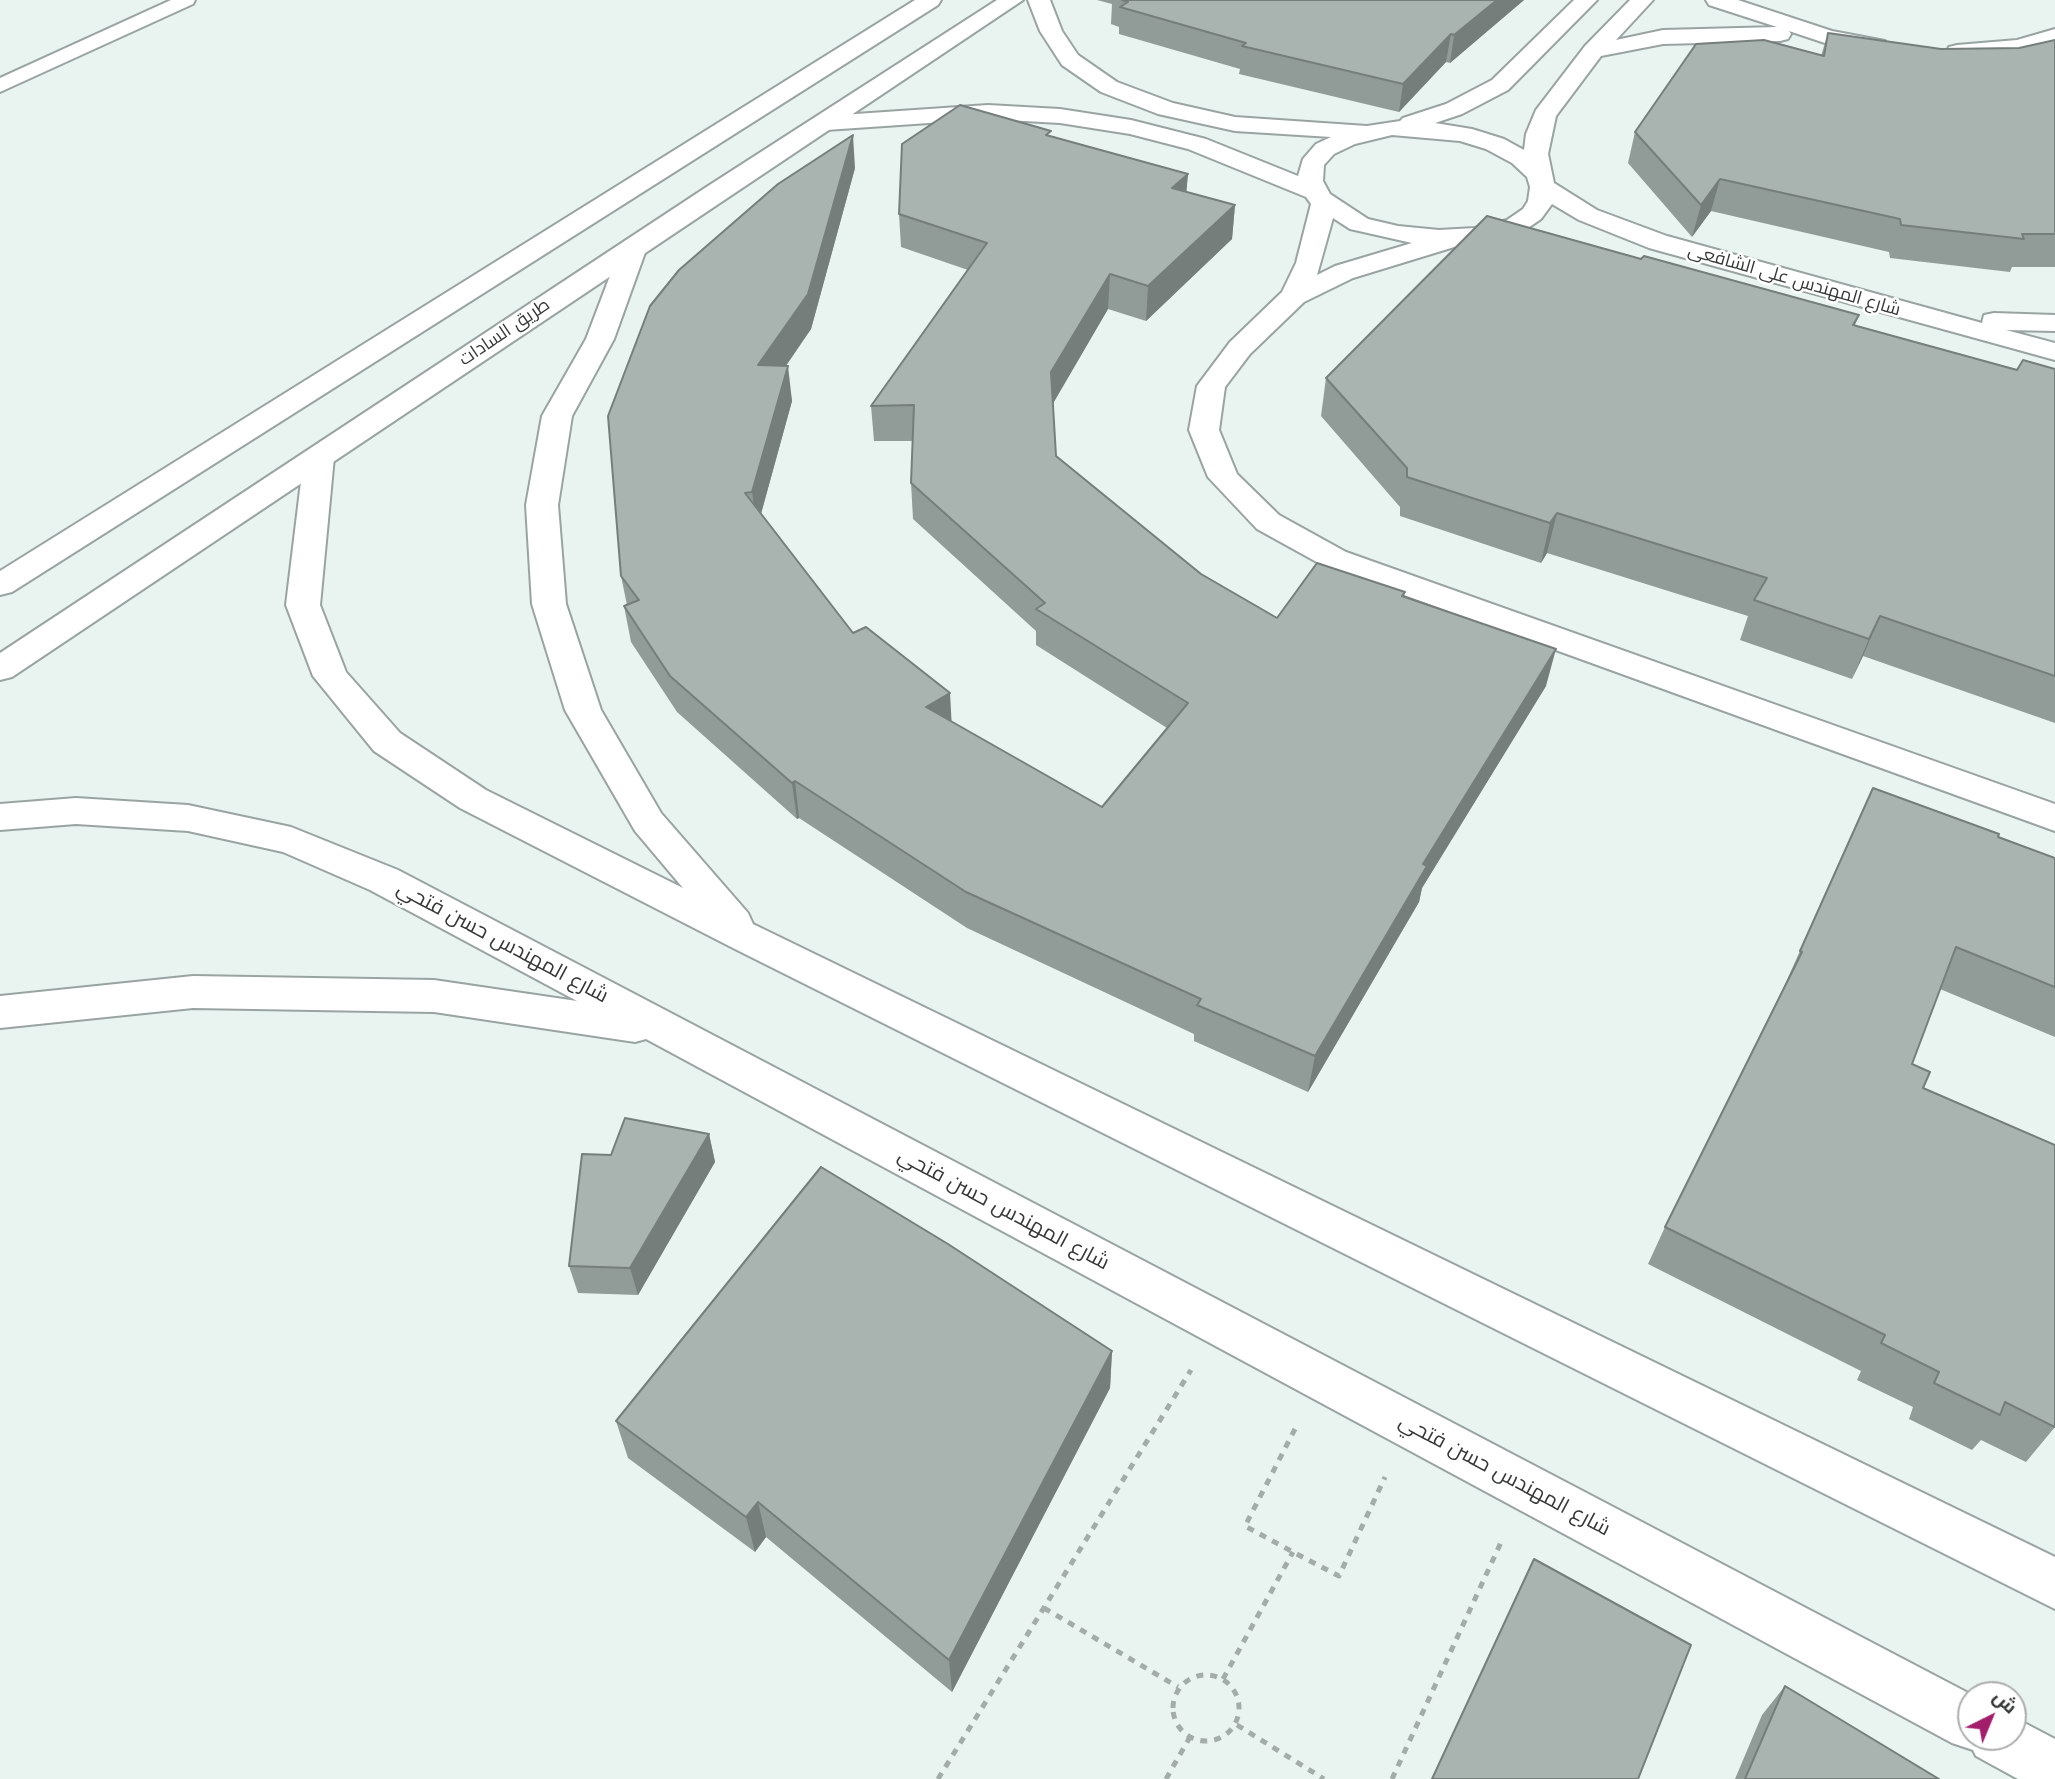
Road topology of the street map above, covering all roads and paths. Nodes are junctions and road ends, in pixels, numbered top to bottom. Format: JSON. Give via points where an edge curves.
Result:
{"nodes":[{"id":1,"x":186,"y":0,"type":"edge"},
{"id":2,"x":930,"y":0,"type":"edge"},
{"id":3,"x":1012,"y":0,"type":"edge"},
{"id":4,"x":1039,"y":0,"type":"edge"},
{"id":5,"x":1586,"y":0,"type":"edge"},
{"id":6,"x":1642,"y":0,"type":"edge"},
{"id":7,"x":1717,"y":0,"type":"edge"},
{"id":8,"x":2055,"y":36,"type":"edge"},
{"id":9,"x":1828,"y":37,"type":"junction"},
{"id":10,"x":1894,"y":49,"type":"edge"},
{"id":11,"x":1593,"y":51,"type":"junction"},
{"id":12,"x":1934,"y":51,"type":"edge"},
{"id":13,"x":1500,"y":85,"type":"junction"},
{"id":14,"x":0,"y":86,"type":"edge"},
{"id":15,"x":1537,"y":97,"type":"junction"},
{"id":16,"x":826,"y":123,"type":"junction"},
{"id":17,"x":1385,"y":130,"type":"junction"},
{"id":18,"x":1541,"y":181,"type":"junction"},
{"id":19,"x":1319,"y":196,"type":"junction"},
{"id":20,"x":603,"y":236,"type":"junction"},
{"id":21,"x":1467,"y":237,"type":"junction"},
{"id":22,"x":1525,"y":246,"type":"edge"},
{"id":23,"x":1294,"y":296,"type":"junction"},
{"id":24,"x":1937,"y":320,"type":"junction"},
{"id":25,"x":2055,"y":323,"type":"edge"},
{"id":26,"x":2055,"y":352,"type":"edge"},
{"id":27,"x":319,"y":457,"type":"junction"},
{"id":28,"x":0,"y":584,"type":"edge"},
{"id":29,"x":0,"y":668,"type":"edge"},
{"id":30,"x":0,"y":817,"type":"edge"},
{"id":31,"x":2055,"y":818,"type":"edge"},
{"id":32,"x":747,"y":938,"type":"junction"},
{"id":33,"x":0,"y":1012,"type":"edge"},
{"id":34,"x":664,"y":1031,"type":"junction"},
{"id":35,"x":1219,"y":1325,"type":"junction"},
{"id":36,"x":1321,"y":1379,"type":"junction"},
{"id":37,"x":1410,"y":1426,"type":"junction"},
{"id":38,"x":1526,"y":1488,"type":"junction"},
{"id":39,"x":1293,"y":1552,"type":"junction"},
{"id":40,"x":2055,"y":1584,"type":"edge"},
{"id":41,"x":1044,"y":1608,"type":"junction"},
{"id":42,"x":1223,"y":1679,"type":"junction"},
{"id":43,"x":1178,"y":1687,"type":"junction"},
{"id":44,"x":1957,"y":1717,"type":"edge"},
{"id":45,"x":1237,"y":1725,"type":"junction"},
{"id":46,"x":1190,"y":1737,"type":"junction"},
{"id":47,"x":2021,"y":1751,"type":"edge"},
{"id":48,"x":2055,"y":1769,"type":"edge"},
{"id":49,"x":938,"y":1779,"type":"edge"},
{"id":50,"x":1166,"y":1779,"type":"edge"},
{"id":51,"x":1324,"y":1779,"type":"edge"},
{"id":52,"x":1392,"y":1779,"type":"edge"}],
"edges":[{"from":1,"to":14,"type":"lane"},
{"from":2,"to":20,"type":"street","name":"طريق السادات"},
{"from":3,"to":16,"type":"street","name":"طريق السادات"},
{"from":4,"to":17,"type":"street","via":[[1051,31],[1070,60],[1110,87],[1166,109],[1235,124]]},
{"from":5,"to":13,"type":"street"},
{"from":6,"to":11,"type":"street"},
{"from":7,"to":9,"type":"street"},
{"from":8,"to":12,"type":"street","via":[[2019,47]]},
{"from":9,"to":10,"type":"street"},
{"from":9,"to":11,"type":"street","via":[[1730,33],[1663,37]]},
{"from":11,"to":15,"type":"street"},
{"from":13,"to":15,"type":"street"},
{"from":13,"to":17,"type":"street","via":[[1454,109]]},
{"from":15,"to":18,"type":"street","via":[[1544,115],[1536,153]]},
{"from":16,"to":19,"type":"street","via":[[988,112],[1060,116],[1197,144]]},
{"from":16,"to":20,"type":"street","name":"طريق السادات"},
{"from":17,"to":18,"type":"street","name":"شارع المهندس على الشافعى","via":[[1464,134],[1521,158]]},
{"from":17,"to":19,"type":"street","via":[[1347,138],[1325,149],[1312,164],[1310,181]]},
{"from":18,"to":21,"type":"street","via":[[1541,201],[1532,214],[1516,225]]},
{"from":18,"to":24,"type":"street","name":"شارع المهندس على الشافعى","via":[[1588,215],[1658,242]]},
{"from":19,"to":21,"type":"street","via":[[1359,223],[1397,234]]},
{"from":19,"to":23,"type":"street","via":[[1309,263]]},
{"from":20,"to":27,"type":"street","name":"طريق السادات"},
{"from":20,"to":28,"type":"street","name":"طريق السادات"},
{"from":20,"to":32,"type":"street","via":[[600,339],[557,416],[541,505],[549,604],[583,710],[648,822]]},
{"from":21,"to":22,"type":"street"},
{"from":21,"to":23,"type":"street","via":[[1344,272]]},
{"from":23,"to":31,"type":"street","via":[[1240,348],[1211,386],[1204,430],[1223,477],[1268,522],[1335,559]]},
{"from":24,"to":25,"type":"street"},
{"from":24,"to":26,"type":"street","name":"شارع المهندس على الشافعى"},
{"from":27,"to":29,"type":"street","name":"طريق السادات"},
{"from":27,"to":32,"type":"street","via":[[303,605],[330,676],[387,742],[472,799]]},
{"from":30,"to":34,"type":"street","name":"شارع المهندس حسن فتحي","via":[[76,811],[188,818],[291,840],[384,880]]},
{"from":32,"to":40,"type":"street"},
{"from":33,"to":34,"type":"street","via":[[193,992],[433,996]]},
{"from":34,"to":35,"type":"street","name":"شارع المهندس حسن فتحي"},
{"from":35,"to":36,"type":"street","name":"شارع المهندس حسن فتحي"},
{"from":35,"to":41,"type":"path"},
{"from":36,"to":37,"type":"street","name":"شارع المهندس حسن فتحي"},
{"from":36,"to":39,"type":"path","via":[[1245,1526]]},
{"from":37,"to":38,"type":"street","name":"شارع المهندس حسن فتحي"},
{"from":37,"to":39,"type":"path","via":[[1339,1576]]},
{"from":38,"to":44,"type":"street","name":"شارع المهندس حسن فتحي"},
{"from":38,"to":52,"type":"path"},
{"from":39,"to":42,"type":"path"},
{"from":41,"to":43,"type":"path"},
{"from":41,"to":49,"type":"path"},
{"from":42,"to":43,"type":"path","via":[[1207,1674],[1190,1677]]},
{"from":42,"to":45,"type":"path","via":[[1235,1691],[1240,1708]]},
{"from":43,"to":46,"type":"path","via":[[1172,1704],[1176,1722]]},
{"from":45,"to":46,"type":"path","via":[[1225,1738],[1208,1743]]},
{"from":45,"to":51,"type":"path"},
{"from":46,"to":50,"type":"path"},
{"from":47,"to":48,"type":"street"}]}
